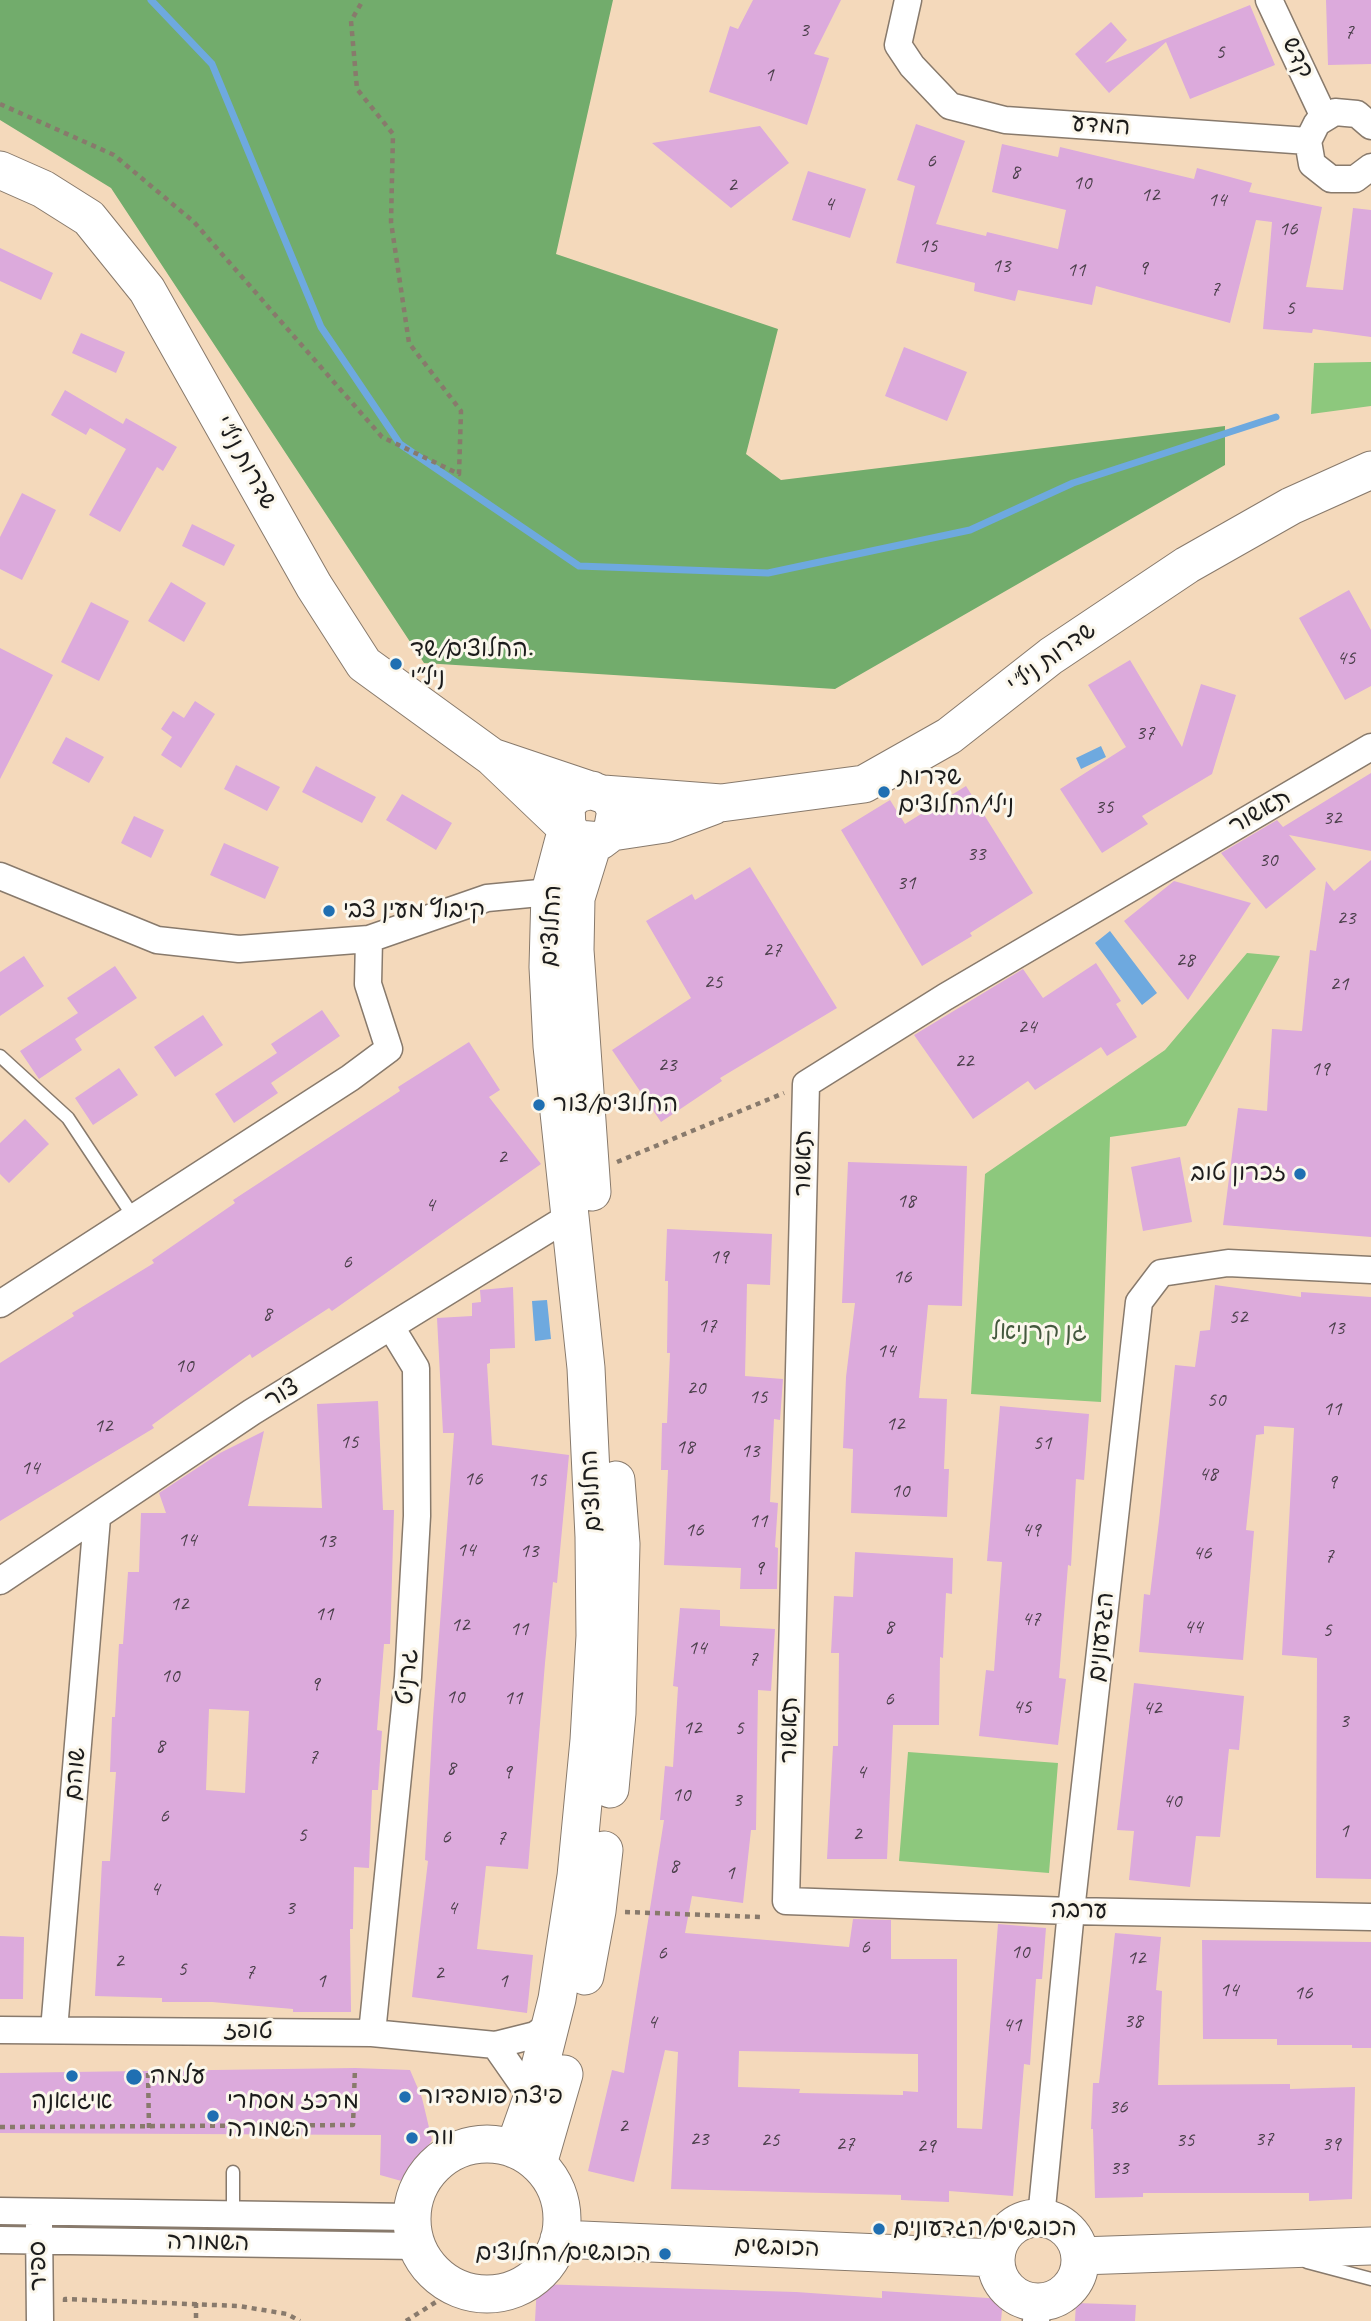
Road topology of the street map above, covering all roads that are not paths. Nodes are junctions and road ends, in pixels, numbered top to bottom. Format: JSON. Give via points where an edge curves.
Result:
{"nodes":[{"id":1,"x":908,"y":0,"type":"edge"},
{"id":2,"x":1269,"y":0,"type":"edge"},
{"id":3,"x":1324,"y":117,"type":"junction"},
{"id":4,"x":1371,"y":126,"type":"edge"},
{"id":5,"x":1308,"y":141,"type":"junction"},
{"id":6,"x":1371,"y":167,"type":"edge"},
{"id":7,"x":0,"y":170,"type":"edge"},
{"id":8,"x":1371,"y":470,"type":"edge"},
{"id":9,"x":1371,"y":747,"type":"edge"},
{"id":10,"x":492,"y":757,"type":"junction"},
{"id":11,"x":598,"y":792,"type":"junction"},
{"id":12,"x":721,"y":803,"type":"junction"},
{"id":13,"x":591,"y":834,"type":"junction"},
{"id":14,"x":0,"y":876,"type":"edge"},
{"id":15,"x":563,"y":895,"type":"junction"},
{"id":16,"x":369,"y":939,"type":"junction"},
{"id":17,"x":0,"y":1056,"type":"edge"},
{"id":18,"x":133,"y":1216,"type":"junction"},
{"id":19,"x":570,"y":1216,"type":"junction"},
{"id":20,"x":1371,"y":1270,"type":"edge"},
{"id":21,"x":0,"y":1304,"type":"edge"},
{"id":22,"x":391,"y":1327,"type":"junction"},
{"id":23,"x":97,"y":1518,"type":"junction"},
{"id":24,"x":0,"y":1581,"type":"edge"},
{"id":25,"x":786,"y":1900,"type":"joint"},
{"id":26,"x":1071,"y":1911,"type":"junction"},
{"id":27,"x":1371,"y":1917,"type":"edge"},
{"id":28,"x":552,"y":2023,"type":"junction"},
{"id":29,"x":0,"y":2030,"type":"edge"},
{"id":30,"x":54,"y":2030,"type":"junction"},
{"id":31,"x":372,"y":2033,"type":"junction"},
{"id":32,"x":495,"y":2045,"type":"junction"},
{"id":33,"x":532,"y":2098,"type":"junction"},
{"id":34,"x":526,"y":2156,"type":"junction"},
{"id":35,"x":233,"y":2172,"type":"dead end"},
{"id":36,"x":0,"y":2211,"type":"edge"},
{"id":37,"x":39,"y":2211,"type":"junction"},
{"id":38,"x":233,"y":2213,"type":"junction"},
{"id":39,"x":1041,"y":2218,"type":"junction"},
{"id":40,"x":414,"y":2231,"type":"junction"},
{"id":41,"x":559,"y":2239,"type":"junction"},
{"id":42,"x":0,"y":2240,"type":"edge"},
{"id":43,"x":39,"y":2240,"type":"junction"},
{"id":44,"x":1371,"y":2246,"type":"edge"},
{"id":45,"x":1266,"y":2249,"type":"junction"},
{"id":46,"x":1080,"y":2256,"type":"junction"},
{"id":47,"x":995,"y":2258,"type":"junction"},
{"id":48,"x":1371,"y":2279,"type":"edge"},
{"id":49,"x":1037,"y":2312,"type":"edge"},
{"id":50,"x":40,"y":2321,"type":"edge"}],
"edges":[{"from":1,"to":5,"type":"street","name":"המדע","via":[[898,45],[950,106],[1005,120]]},
{"from":2,"to":3,"type":"street","name":"קדש"},
{"from":3,"to":4,"type":"street","via":[[1346,111]]},
{"from":3,"to":5,"type":"street"},
{"from":5,"to":6,"type":"street","via":[[1312,164],[1331,179],[1354,179]]},
{"from":7,"to":10,"type":"street","name":"שדרות ניל\"י","via":[[44,189],[89,218],[148,290],[314,586],[364,664]]},
{"from":8,"to":12,"type":"street","name":"שדרות ניל\"י","via":[[1291,506],[1186,565],[1051,656],[949,736],[864,784]]},
{"from":9,"to":25,"type":"street","name":"תאשור","via":[[945,997],[806,1084]]},
{"from":10,"to":11,"type":"street","name":"שדרות ניל\"י"},
{"from":10,"to":13,"type":"street","name":"שדרות ניל\"י"},
{"from":11,"to":12,"type":"street","name":"שדרות ניל\"י"},
{"from":11,"to":13,"type":"street","name":"החלוצים","via":[[577,794],[566,805]]},
{"from":12,"to":13,"type":"street","name":"שדרות ניל\"י","via":[[665,824]]},
{"from":13,"to":15,"type":"street","name":"החלוצים"},
{"from":14,"to":16,"type":"street","via":[[157,940],[239,949]]},
{"from":15,"to":16,"type":"street","via":[[487,898]]},
{"from":15,"to":19,"type":"street","name":"החלוצים","via":[[548,967]]},
{"from":15,"to":34,"type":"street","name":"החלוצים","via":[[577,1009],[621,1544],[617,1713],[597,1911],[563,2076]]},
{"from":16,"to":18,"type":"street","via":[[369,984],[388,1049]]},
{"from":17,"to":18,"type":"lane","via":[[68,1118]]},
{"from":18,"to":21,"type":"street"},
{"from":19,"to":22,"type":"street","name":"צור"},
{"from":19,"to":28,"type":"street","name":"החלוצים","via":[[586,1368],[595,1636],[576,1876]]},
{"from":20,"to":26,"type":"street","name":"הגדעונים","via":[[1228,1263],[1161,1273],[1139,1301]]},
{"from":22,"to":23,"type":"street","name":"צור","via":[[253,1412]]},
{"from":22,"to":31,"type":"street","name":"גרניט","via":[[416,1368],[417,1517],[408,1677]]},
{"from":23,"to":24,"type":"street","name":"צור"},
{"from":23,"to":30,"type":"street","name":"שוהם"},
{"from":25,"to":26,"type":"street","name":"ערבה"},
{"from":26,"to":27,"type":"street","name":"ערבה"},
{"from":26,"to":39,"type":"street","name":"הגדעונים"},
{"from":28,"to":32,"type":"street","name":"טופז","via":[[535,2035]]},
{"from":28,"to":33,"type":"street","name":"החלוצים"},
{"from":29,"to":30,"type":"street","name":"טופז"},
{"from":30,"to":31,"type":"street","name":"טופז"},
{"from":31,"to":32,"type":"street","name":"טופז"},
{"from":32,"to":33,"type":"street"},
{"from":33,"to":34,"type":"street","name":"החלוצים"},
{"from":34,"to":40,"type":"street","via":[[481,2144],[445,2157],[420,2185]]},
{"from":34,"to":41,"type":"street","via":[[553,2183],[561,2203]]},
{"from":35,"to":38,"type":"lane"},
{"from":36,"to":37,"type":"street","name":"השמורה"},
{"from":37,"to":38,"type":"street","name":"השמורה"},
{"from":37,"to":43,"type":"street","name":"ספיר"},
{"from":38,"to":40,"type":"street","name":"השמורה"},
{"from":39,"to":46,"type":"street","via":[[1068,2230]]},
{"from":39,"to":47,"type":"street","via":[[1028,2219],[1005,2233]]},
{"from":40,"to":41,"type":"street","via":[[434,2273],[478,2294],[520,2287],[538,2275]]},
{"from":40,"to":43,"type":"street","name":"השמורה"},
{"from":41,"to":47,"type":"street","name":"הכובשים"},
{"from":42,"to":43,"type":"street","name":"השמורה"},
{"from":43,"to":50,"type":"street","name":"ספיר"},
{"from":44,"to":45,"type":"street"},
{"from":45,"to":46,"type":"street"},
{"from":45,"to":48,"type":"lane"},
{"from":46,"to":49,"type":"street","via":[[1079,2270],[1064,2294]]},
{"from":47,"to":49,"type":"street","via":[[1002,2284]]}]}
